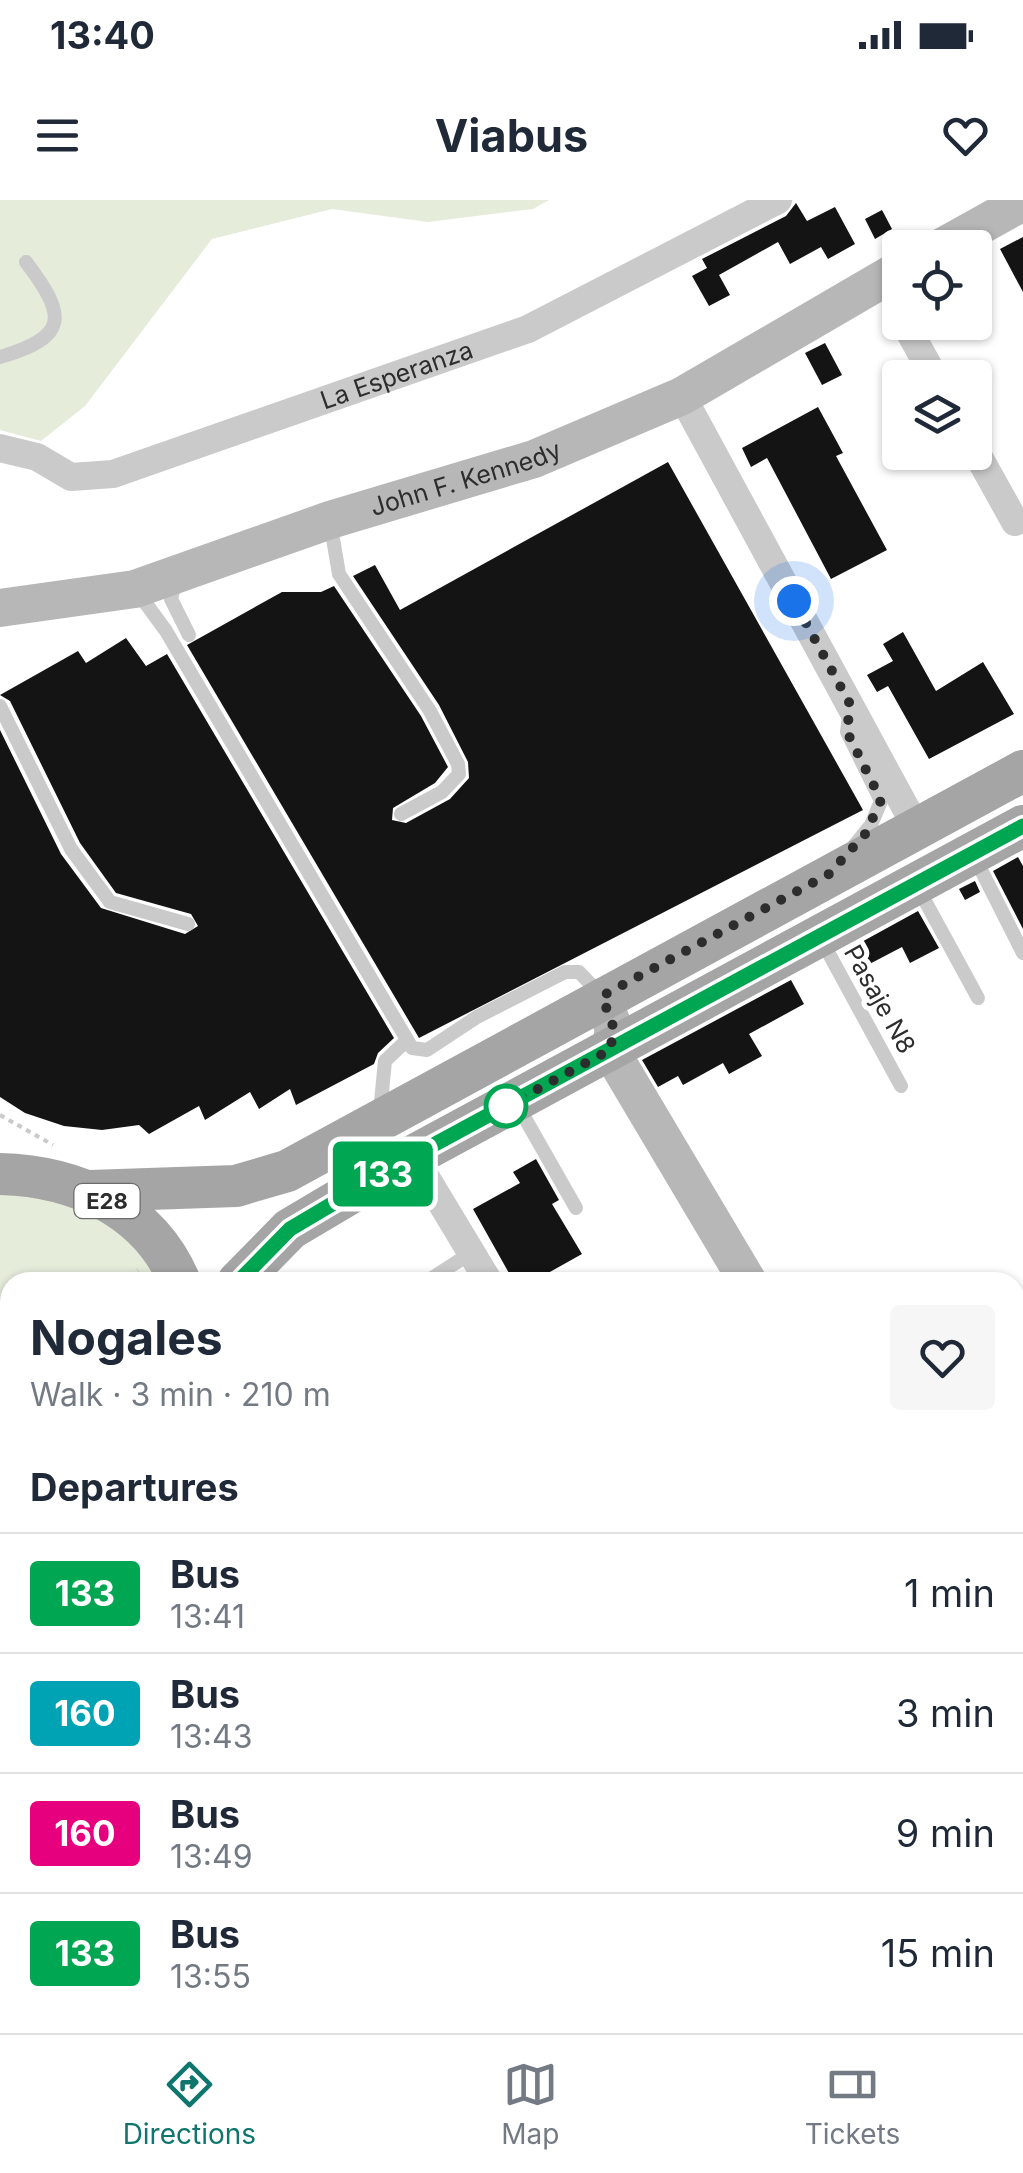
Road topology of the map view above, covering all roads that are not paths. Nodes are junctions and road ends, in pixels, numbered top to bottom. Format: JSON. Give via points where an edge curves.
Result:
{"nodes":[{"id":1,"x":778,"y":200,"type":"edge"},
{"id":2,"x":1023,"y":202,"type":"edge"},
{"id":3,"x":972,"y":230,"type":"edge"},
{"id":4,"x":26,"y":262,"type":"dead end"},
{"id":5,"x":882,"y":280,"type":"edge"},
{"id":6,"x":0,"y":357,"type":"edge"},
{"id":7,"x":682,"y":396,"type":"junction"},
{"id":8,"x":0,"y":448,"type":"edge"},
{"id":9,"x":986,"y":470,"type":"edge"},
{"id":10,"x":330,"y":520,"type":"junction"},
{"id":11,"x":1015,"y":522,"type":"dead end"},
{"id":12,"x":178,"y":573,"type":"junction"},
{"id":13,"x":135,"y":588,"type":"junction"},
{"id":14,"x":0,"y":608,"type":"edge"},
{"id":15,"x":189,"y":635,"type":"dead end"},
{"id":16,"x":850,"y":704,"type":"junction"},
{"id":17,"x":0,"y":706,"type":"edge"},
{"id":18,"x":1023,"y":771,"type":"edge"},
{"id":19,"x":401,"y":814,"type":"dead end"},
{"id":20,"x":916,"y":827,"type":"junction"},
{"id":21,"x":1020,"y":836,"type":"edge"},
{"id":22,"x":972,"y":853,"type":"junction"},
{"id":23,"x":829,"y":874,"type":"junction"},
{"id":24,"x":916,"y":882,"type":"junction"},
{"id":25,"x":188,"y":924,"type":"dead end"},
{"id":26,"x":818,"y":934,"type":"junction"},
{"id":27,"x":1023,"y":953,"type":"edge"},
{"id":28,"x":602,"y":996,"type":"junction"},
{"id":29,"x":978,"y":998,"type":"dead end"},
{"id":30,"x":406,"y":1042,"type":"junction"},
{"id":31,"x":610,"y":1050,"type":"junction"},
{"id":32,"x":901,"y":1086,"type":"dead end"},
{"id":33,"x":515,"y":1101,"type":"junction"},
{"id":34,"x":380,"y":1119,"type":"junction"},
{"id":35,"x":0,"y":1142,"type":"edge"},
{"id":36,"x":413,"y":1156,"type":"junction"},
{"id":37,"x":34,"y":1167,"type":"edge"},
{"id":38,"x":90,"y":1190,"type":"junction"},
{"id":39,"x":576,"y":1208,"type":"dead end"},
{"id":40,"x":471,"y":1253,"type":"junction"},
{"id":41,"x":160,"y":1272,"type":"edge"},
{"id":42,"x":248,"y":1272,"type":"edge"},
{"id":43,"x":442,"y":1272,"type":"edge"},
{"id":44,"x":483,"y":1272,"type":"edge"},
{"id":45,"x":742,"y":1272,"type":"edge"}],
"edges":[{"from":1,"to":8,"type":"street","name":"La Esperanza","via":[[528,329],[112,474],[71,477],[37,457]]},
{"from":2,"to":3,"type":"main road"},
{"from":4,"to":6,"type":"lane","via":[[54,302],[56,319],[51,336]]},
{"from":5,"to":7,"type":"main road","name":"John F. Kennedy"},
{"from":7,"to":10,"type":"main road","name":"John F. Kennedy","via":[[534,458]]},
{"from":7,"to":16,"type":"street"},
{"from":9,"to":11,"type":"street"},
{"from":10,"to":12,"type":"main road","name":"John F. Kennedy"},
{"from":10,"to":19,"type":"lane","via":[[340,574],[458,764],[459,774],[442,792]]},
{"from":12,"to":13,"type":"main road","name":"John F. Kennedy"},
{"from":12,"to":15,"type":"lane","via":[[171,598]]},
{"from":13,"to":14,"type":"main road","name":"John F. Kennedy"},
{"from":13,"to":30,"type":"lane"},
{"from":16,"to":20,"type":"street"},
{"from":16,"to":23,"type":"lane","via":[[847,732],[881,800],[866,833]]},
{"from":17,"to":25,"type":"lane","via":[[71,849],[110,902]]},
{"from":18,"to":20,"type":"main road"},
{"from":20,"to":23,"type":"main road"},
{"from":21,"to":22,"type":"main road"},
{"from":22,"to":24,"type":"main road"},
{"from":22,"to":27,"type":"lane"},
{"from":23,"to":28,"type":"main road"},
{"from":24,"to":26,"type":"main road"},
{"from":24,"to":29,"type":"lane"},
{"from":26,"to":31,"type":"main road"},
{"from":26,"to":32,"type":"lane","name":"Pasaje N8"},
{"from":28,"to":30,"type":"lane","via":[[578,972],[564,972],[427,1050]]},
{"from":28,"to":31,"type":"main road","via":[[614,1029]]},
{"from":28,"to":34,"type":"main road"},
{"from":30,"to":34,"type":"lane","via":[[386,1061]]},
{"from":31,"to":33,"type":"main road"},
{"from":31,"to":45,"type":"main road"},
{"from":33,"to":36,"type":"main road"},
{"from":33,"to":39,"type":"lane"},
{"from":34,"to":38,"type":"main road","via":[[259,1182]]},
{"from":35,"to":37,"type":"main road"},
{"from":36,"to":40,"type":"street"},
{"from":36,"to":42,"type":"main road","via":[[290,1229]]},
{"from":37,"to":38,"type":"main road","number":"E28"},
{"from":38,"to":41,"type":"main road","number":"E28","via":[[153,1238]]},
{"from":40,"to":43,"type":"lane"},
{"from":40,"to":44,"type":"street"}]}
